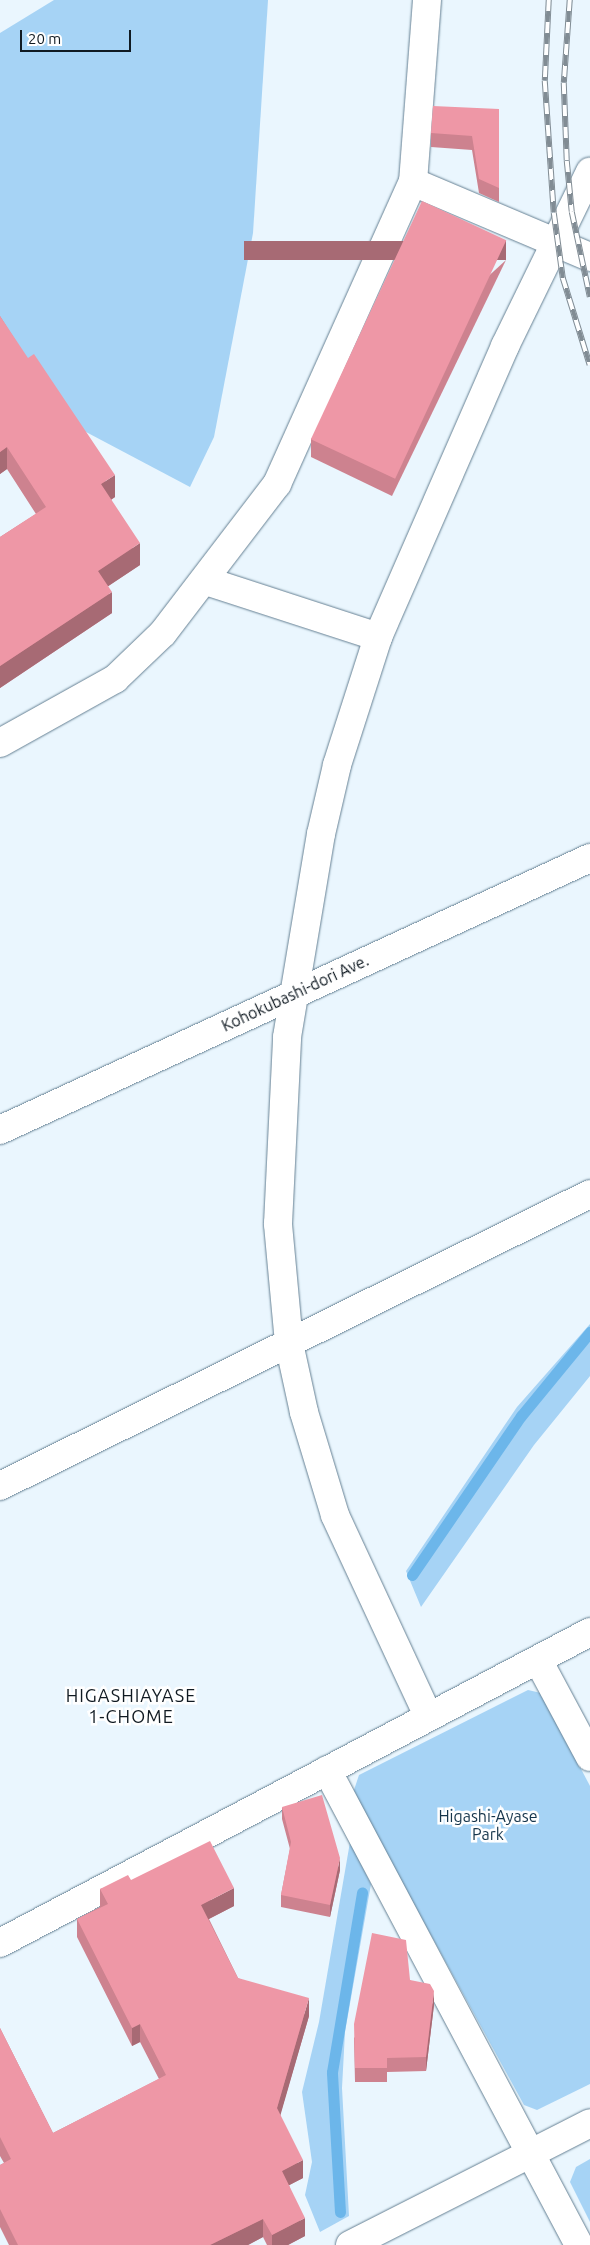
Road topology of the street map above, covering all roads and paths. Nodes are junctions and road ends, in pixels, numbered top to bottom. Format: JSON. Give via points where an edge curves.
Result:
{"nodes":[{"id":1,"x":427,"y":0,"type":"edge"},
{"id":2,"x":590,"y":172,"type":"edge"},
{"id":3,"x":413,"y":182,"type":"junction"},
{"id":4,"x":555,"y":241,"type":"junction"},
{"id":5,"x":590,"y":257,"type":"edge"},
{"id":6,"x":206,"y":581,"type":"junction"},
{"id":7,"x":378,"y":637,"type":"junction"},
{"id":8,"x":0,"y":743,"type":"edge"},
{"id":9,"x":590,"y":858,"type":"edge"},
{"id":10,"x":292,"y":995,"type":"junction"},
{"id":11,"x":0,"y":1130,"type":"edge"},
{"id":12,"x":590,"y":1194,"type":"edge"},
{"id":13,"x":289,"y":1343,"type":"junction"},
{"id":14,"x":0,"y":1486,"type":"edge"},
{"id":15,"x":590,"y":1632,"type":"edge"},
{"id":16,"x":538,"y":1660,"type":"junction"},
{"id":17,"x":426,"y":1710,"type":"junction"},
{"id":18,"x":590,"y":1757,"type":"edge"},
{"id":19,"x":328,"y":1770,"type":"junction"},
{"id":20,"x":0,"y":1943,"type":"edge"},
{"id":21,"x":590,"y":2123,"type":"edge"},
{"id":22,"x":532,"y":2153,"type":"junction"},
{"id":23,"x":350,"y":2245,"type":"edge"},
{"id":24,"x":579,"y":2245,"type":"edge"}],
"edges":[{"from":1,"to":3,"type":"street"},
{"from":2,"to":4,"type":"street"},
{"from":3,"to":4,"type":"street"},
{"from":3,"to":6,"type":"street","via":[[277,484]]},
{"from":4,"to":5,"type":"street"},
{"from":4,"to":7,"type":"street"},
{"from":6,"to":7,"type":"street"},
{"from":6,"to":8,"type":"street","via":[[163,633],[115,680]]},
{"from":7,"to":10,"type":"street","via":[[337,765]]},
{"from":9,"to":10,"type":"street","name":"Kohokubashi-dori Ave."},
{"from":10,"to":11,"type":"street","name":"Kohokubashi-dori Ave."},
{"from":10,"to":13,"type":"street","via":[[280,1133],[278,1224]]},
{"from":12,"to":13,"type":"street"},
{"from":13,"to":14,"type":"street"},
{"from":13,"to":17,"type":"street","via":[[304,1412],[335,1515]]},
{"from":15,"to":16,"type":"street"},
{"from":16,"to":17,"type":"street"},
{"from":16,"to":18,"type":"street"},
{"from":17,"to":19,"type":"street"},
{"from":19,"to":20,"type":"street"},
{"from":19,"to":22,"type":"street"},
{"from":21,"to":22,"type":"street"},
{"from":22,"to":23,"type":"street"},
{"from":22,"to":24,"type":"street"}]}
